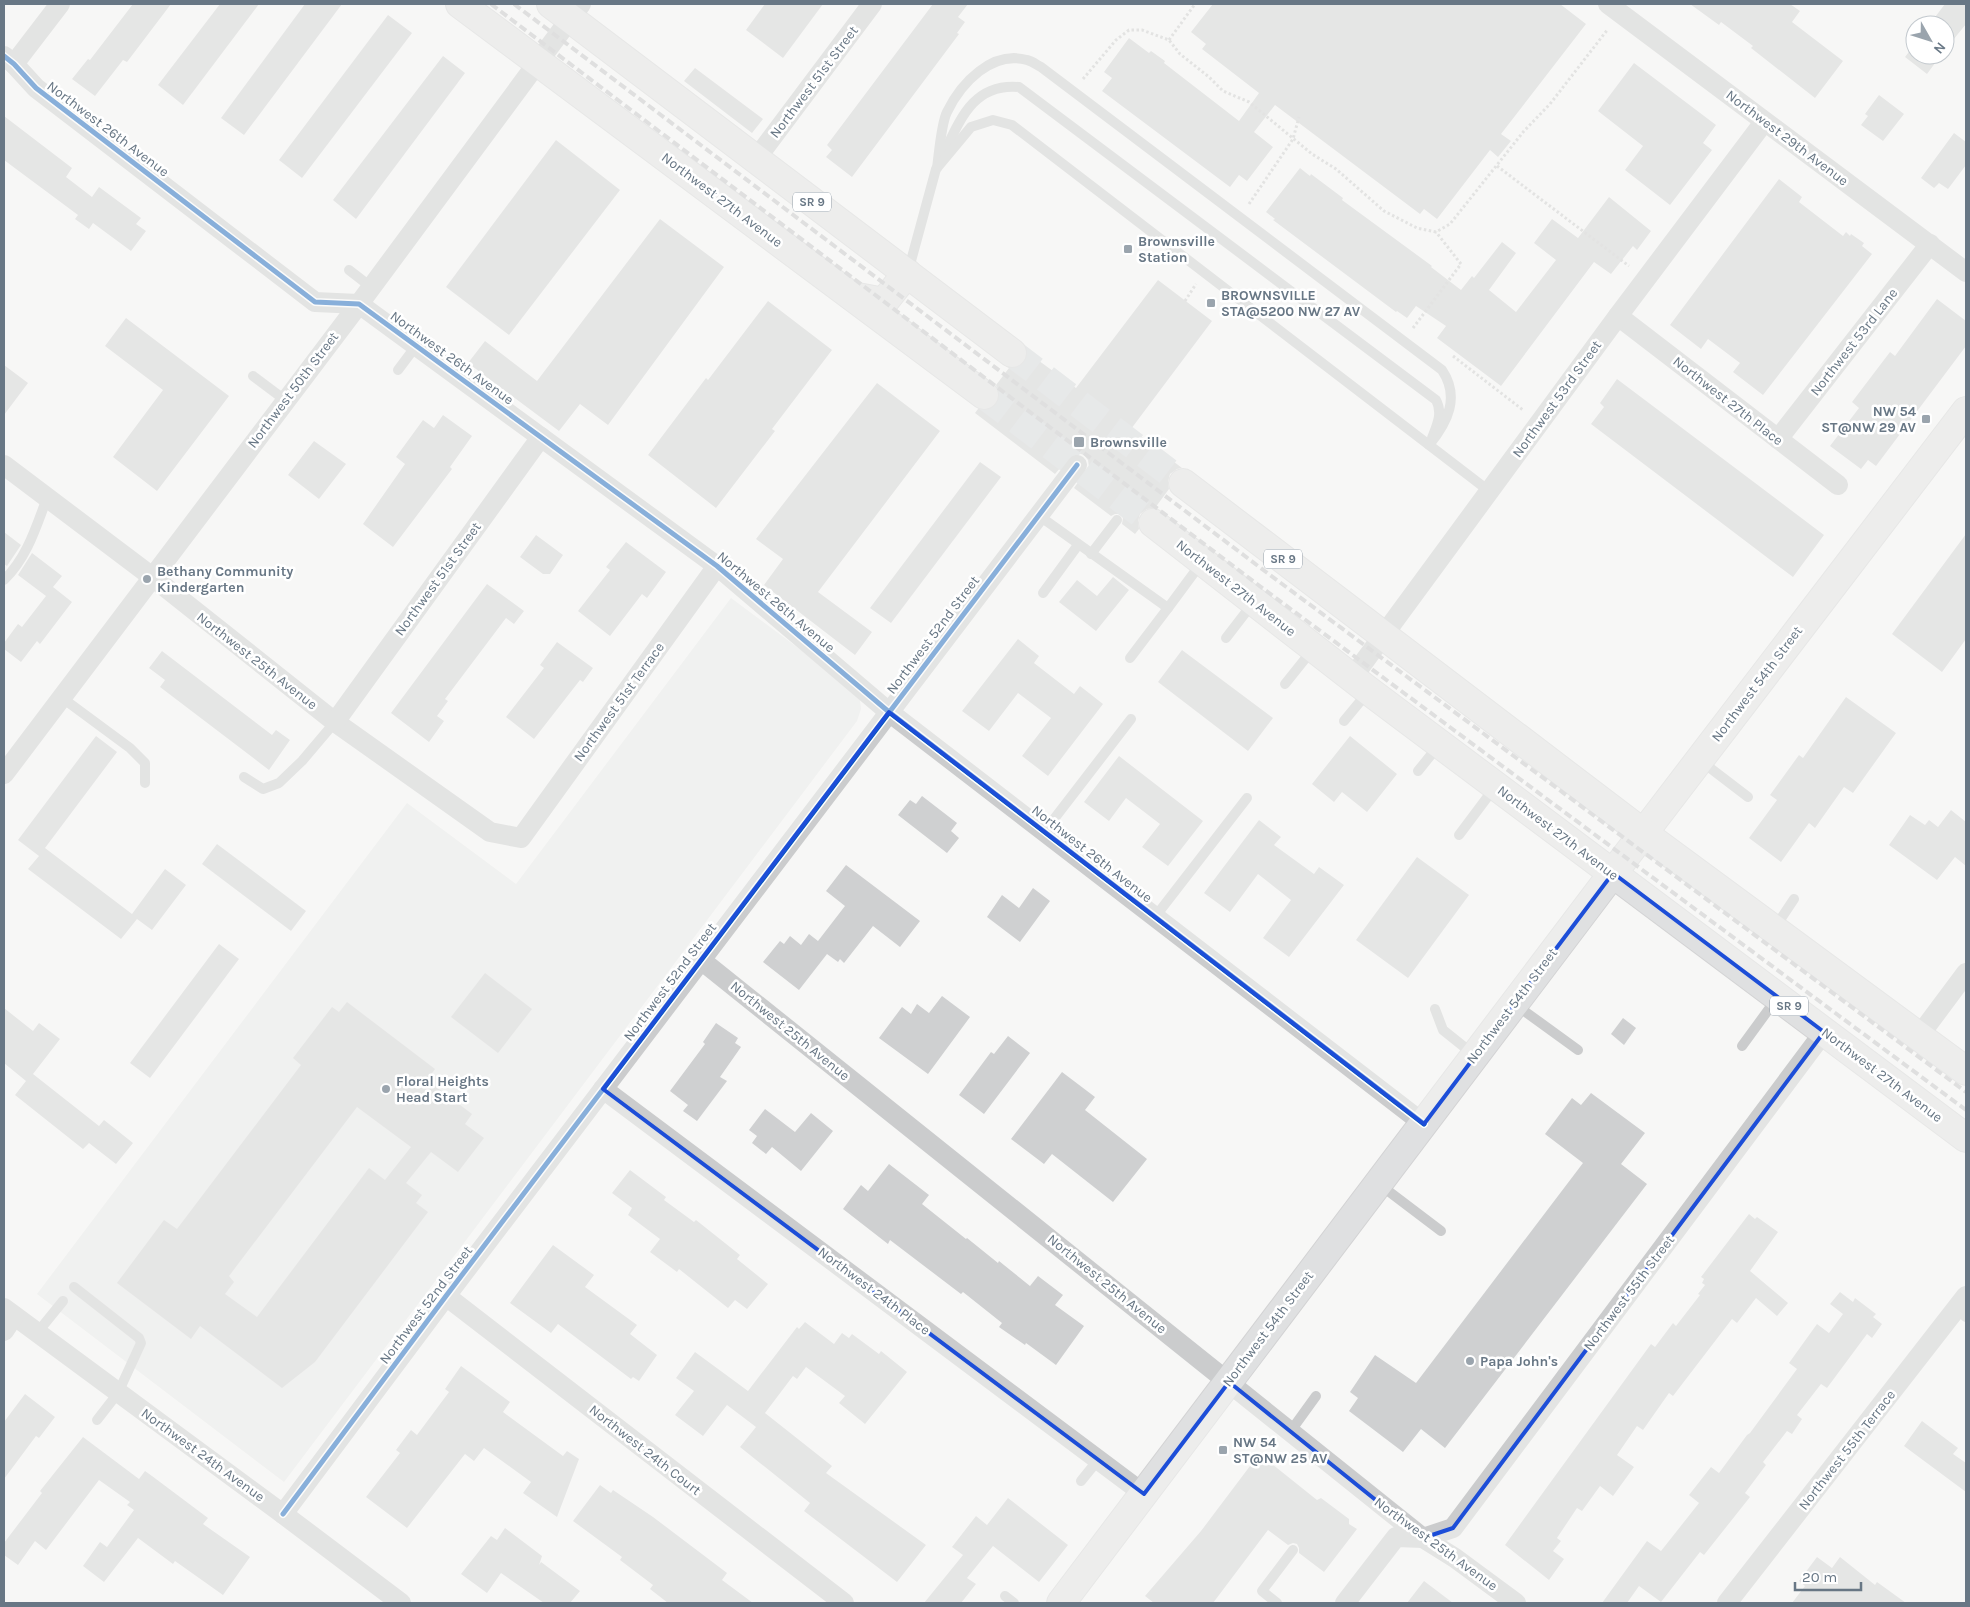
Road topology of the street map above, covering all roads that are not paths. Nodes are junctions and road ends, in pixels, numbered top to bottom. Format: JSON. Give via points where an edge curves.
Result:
{"nodes":[{"id":1,"x":60,"y":4,"type":"edge"},
{"id":2,"x":460,"y":4,"type":"edge"},
{"id":3,"x":872,"y":4,"type":"edge"},
{"id":4,"x":1614,"y":8,"type":"edge"},
{"id":5,"x":567,"y":9,"type":"edge"},
{"id":6,"x":9,"y":60,"type":"edge"},
{"id":7,"x":538,"y":62,"type":"junction"},
{"id":8,"x":1764,"y":122,"type":"junction"},
{"id":9,"x":756,"y":159,"type":"junction"},
{"id":10,"x":936,"y":169,"type":"junction"},
{"id":11,"x":1930,"y":244,"type":"junction"},
{"id":12,"x":348,"y":270,"type":"dead end"},
{"id":13,"x":1966,"y":272,"type":"edge"},
{"id":14,"x":907,"y":273,"type":"junction"},
{"id":15,"x":372,"y":287,"type":"junction"},
{"id":16,"x":850,"y":296,"type":"junction"},
{"id":17,"x":359,"y":304,"type":"junction"},
{"id":18,"x":1618,"y":316,"type":"junction"},
{"id":19,"x":416,"y":346,"type":"junction"},
{"id":20,"x":1012,"y":353,"type":"tunnel mouth"},
{"id":21,"x":398,"y":370,"type":"dead end"},
{"id":22,"x":253,"y":376,"type":"dead end"},
{"id":23,"x":984,"y":395,"type":"tunnel mouth"},
{"id":24,"x":285,"y":400,"type":"junction"},
{"id":25,"x":1966,"y":411,"type":"edge"},
{"id":26,"x":541,"y":437,"type":"junction"},
{"id":27,"x":1778,"y":439,"type":"junction"},
{"id":28,"x":1429,"y":445,"type":"junction"},
{"id":29,"x":4,"y":465,"type":"edge"},
{"id":30,"x":1077,"y":465,"type":"dead end"},
{"id":31,"x":1183,"y":483,"type":"tunnel mouth"},
{"id":32,"x":1838,"y":486,"type":"dead end"},
{"id":33,"x":1489,"y":491,"type":"junction"},
{"id":34,"x":48,"y":498,"type":"junction"},
{"id":35,"x":1038,"y":516,"type":"junction"},
{"id":36,"x":1117,"y":520,"type":"dead end"},
{"id":37,"x":1153,"y":523,"type":"tunnel mouth"},
{"id":38,"x":1078,"y":545,"type":"junction"},
{"id":39,"x":1091,"y":554,"type":"junction"},
{"id":40,"x":1202,"y":562,"type":"junction"},
{"id":41,"x":717,"y":566,"type":"junction"},
{"id":42,"x":151,"y":576,"type":"junction"},
{"id":43,"x":4,"y":580,"type":"edge"},
{"id":44,"x":1042,"y":593,"type":"dead end"},
{"id":45,"x":1253,"y":602,"type":"junction"},
{"id":46,"x":1168,"y":608,"type":"junction"},
{"id":47,"x":1383,"y":636,"type":"junction"},
{"id":48,"x":1226,"y":638,"type":"dead end"},
{"id":49,"x":1313,"y":648,"type":"junction"},
{"id":50,"x":1130,"y":658,"type":"dead end"},
{"id":51,"x":1285,"y":684,"type":"dead end"},
{"id":52,"x":1360,"y":684,"type":"junction"},
{"id":53,"x":61,"y":697,"type":"junction"},
{"id":54,"x":889,"y":712,"type":"junction"},
{"id":55,"x":1131,"y":719,"type":"dead end"},
{"id":56,"x":1344,"y":721,"type":"dead end"},
{"id":57,"x":335,"y":722,"type":"junction"},
{"id":58,"x":1440,"y":744,"type":"junction"},
{"id":59,"x":1699,"y":760,"type":"junction"},
{"id":60,"x":1418,"y":771,"type":"dead end"},
{"id":61,"x":4,"y":774,"type":"edge"},
{"id":62,"x":244,"y":776,"type":"dead end"},
{"id":63,"x":145,"y":783,"type":"dead end"},
{"id":64,"x":1496,"y":786,"type":"junction"},
{"id":65,"x":1748,"y":797,"type":"dead end"},
{"id":66,"x":1247,"y":798,"type":"dead end"},
{"id":67,"x":1044,"y":832,"type":"junction"},
{"id":68,"x":1643,"y":833,"type":"junction"},
{"id":69,"x":1459,"y":835,"type":"dead end"},
{"id":70,"x":521,"y":838,"type":"joint"},
{"id":71,"x":1612,"y":873,"type":"junction"},
{"id":72,"x":1794,"y":899,"type":"dead end"},
{"id":73,"x":1154,"y":917,"type":"junction"},
{"id":74,"x":1774,"y":929,"type":"junction"},
{"id":75,"x":701,"y":960,"type":"junction"},
{"id":76,"x":1966,"y":973,"type":"edge"},
{"id":77,"x":1777,"y":997,"type":"junction"},
{"id":78,"x":1514,"y":1003,"type":"junction"},
{"id":79,"x":1435,"y":1009,"type":"dead end"},
{"id":80,"x":1824,"y":1032,"type":"junction"},
{"id":81,"x":1919,"y":1036,"type":"junction"},
{"id":82,"x":1742,"y":1046,"type":"dead end"},
{"id":83,"x":1578,"y":1050,"type":"dead end"},
{"id":84,"x":1475,"y":1056,"type":"junction"},
{"id":85,"x":1966,"y":1071,"type":"edge"},
{"id":86,"x":604,"y":1089,"type":"junction"},
{"id":87,"x":1424,"y":1124,"type":"junction"},
{"id":88,"x":1966,"y":1138,"type":"edge"},
{"id":89,"x":1379,"y":1184,"type":"junction"},
{"id":90,"x":1441,"y":1231,"type":"dead end"},
{"id":91,"x":74,"y":1287,"type":"dead end"},
{"id":92,"x":446,"y":1296,"type":"junction"},
{"id":93,"x":62,"y":1301,"type":"dead end"},
{"id":94,"x":1963,"y":1307,"type":"edge"},
{"id":95,"x":7,"y":1318,"type":"edge"},
{"id":96,"x":37,"y":1333,"type":"junction"},
{"id":97,"x":1229,"y":1382,"type":"junction"},
{"id":98,"x":118,"y":1393,"type":"junction"},
{"id":99,"x":1316,"y":1396,"type":"dead end"},
{"id":100,"x":97,"y":1420,"type":"dead end"},
{"id":101,"x":1290,"y":1432,"type":"junction"},
{"id":102,"x":1098,"y":1460,"type":"junction"},
{"id":103,"x":1081,"y":1481,"type":"dead end"},
{"id":104,"x":1144,"y":1494,"type":"junction"},
{"id":105,"x":283,"y":1514,"type":"junction"},
{"id":106,"x":1423,"y":1538,"type":"junction"},
{"id":107,"x":1293,"y":1550,"type":"dead end"},
{"id":108,"x":1005,"y":1596,"type":"dead end"},
{"id":109,"x":390,"y":1600,"type":"edge"},
{"id":110,"x":844,"y":1603,"type":"edge"},
{"id":111,"x":1014,"y":1603,"type":"edge"},
{"id":112,"x":1061,"y":1603,"type":"edge"},
{"id":113,"x":1277,"y":1603,"type":"edge"},
{"id":114,"x":1346,"y":1603,"type":"edge"},
{"id":115,"x":1516,"y":1603,"type":"edge"},
{"id":116,"x":1727,"y":1603,"type":"edge"}],
"edges":[{"from":1,"to":6,"type":"street"},
{"from":2,"to":7,"type":"main road","name":"Northwest 27th Avenue"},
{"from":3,"to":9,"type":"street","name":"Northwest 51st Street"},
{"from":4,"to":8,"type":"street","name":"Northwest 29th Avenue"},
{"from":5,"to":7,"type":"street","name":"Northwest 50th Street"},
{"from":5,"to":9,"type":"main road","number":"SR 9"},
{"from":6,"to":17,"type":"street","name":"Northwest 26th Avenue","via":[[36,88],[315,302]]},
{"from":7,"to":15,"type":"street","name":"Northwest 50th Street"},
{"from":7,"to":16,"type":"main road","name":"Northwest 27th Avenue"},
{"from":8,"to":11,"type":"street","name":"Northwest 29th Avenue"},
{"from":8,"to":18,"type":"street","name":"Northwest 53rd Street"},
{"from":9,"to":14,"type":"main road","number":"SR 9"},
{"from":10,"to":14,"type":"lane"},
{"from":10,"to":28,"type":"lane","via":[[971,127],[993,120],[1012,125]]},
{"from":10,"to":28,"type":"lane","via":[[961,117],[972,104],[992,90],[1005,86],[1019,87],[1436,400],[1440,407],[1439,417]]},
{"from":10,"to":28,"type":"lane","via":[[946,113],[978,72],[997,60],[1028,60],[1041,67],[1442,370],[1450,381],[1452,392],[1449,412],[1443,429]]},
{"from":11,"to":13,"type":"street","name":"Northwest 29th Avenue"},
{"from":11,"to":27,"type":"street","name":"Northwest 53rd Lane"},
{"from":12,"to":15,"type":"lane"},
{"from":14,"to":16,"type":"main road","via":[[884,302]]},
{"from":14,"to":20,"type":"main road","number":"SR 9"},
{"from":15,"to":17,"type":"street","name":"Northwest 50th Street"},
{"from":16,"to":23,"type":"main road","name":"Northwest 27th Avenue"},
{"from":17,"to":19,"type":"street","name":"Northwest 26th Avenue"},
{"from":17,"to":24,"type":"street","name":"Northwest 50th Street"},
{"from":18,"to":27,"type":"street","name":"Northwest 27th Place"},
{"from":18,"to":33,"type":"street","name":"Northwest 53rd Street"},
{"from":19,"to":21,"type":"lane"},
{"from":19,"to":26,"type":"street","name":"Northwest 26th Avenue"},
{"from":22,"to":24,"type":"lane"},
{"from":24,"to":42,"type":"street","name":"Northwest 50th Street"},
{"from":25,"to":59,"type":"main road","name":"Northwest 54th Street"},
{"from":26,"to":41,"type":"street","name":"Northwest 26th Avenue"},
{"from":26,"to":57,"type":"street","name":"Northwest 51st Street"},
{"from":27,"to":32,"type":"street","name":"Northwest 27th Place"},
{"from":28,"to":33,"type":"lane"},
{"from":29,"to":34,"type":"street","name":"Northwest 25th Avenue"},
{"from":30,"to":35,"type":"street","name":"Northwest 52nd Street"},
{"from":31,"to":47,"type":"main road","number":"SR 9"},
{"from":33,"to":47,"type":"street","name":"Northwest 53rd Street"},
{"from":34,"to":42,"type":"street","name":"Northwest 25th Avenue"},
{"from":34,"to":43,"type":"lane","via":[[16,568]]},
{"from":35,"to":38,"type":"lane"},
{"from":35,"to":54,"type":"street","name":"Northwest 52nd Street"},
{"from":36,"to":39,"type":"lane"},
{"from":37,"to":40,"type":"main road","name":"Northwest 27th Avenue","number":"SR 9"},
{"from":38,"to":39,"type":"lane"},
{"from":38,"to":44,"type":"lane"},
{"from":39,"to":46,"type":"lane"},
{"from":40,"to":45,"type":"main road","name":"Northwest 27th Avenue","number":"SR 9"},
{"from":40,"to":46,"type":"lane"},
{"from":41,"to":54,"type":"street","name":"Northwest 26th Avenue"},
{"from":41,"to":70,"type":"street","name":"Northwest 51st Terrace"},
{"from":42,"to":53,"type":"street","name":"Northwest 50th Street"},
{"from":42,"to":57,"type":"street","name":"Northwest 25th Avenue"},
{"from":45,"to":48,"type":"lane"},
{"from":45,"to":49,"type":"main road","name":"Northwest 27th Avenue","number":"SR 9"},
{"from":46,"to":50,"type":"lane"},
{"from":47,"to":52,"type":"street","name":"Northwest 53rd Street"},
{"from":47,"to":68,"type":"main road","number":"SR 9"},
{"from":49,"to":51,"type":"lane"},
{"from":49,"to":52,"type":"main road","name":"Northwest 27th Avenue","number":"SR 9"},
{"from":52,"to":56,"type":"lane"},
{"from":52,"to":58,"type":"main road","name":"Northwest 27th Avenue","number":"SR 9"},
{"from":53,"to":61,"type":"street","name":"Northwest 50th Street"},
{"from":53,"to":63,"type":"lane","via":[[145,763]]},
{"from":54,"to":67,"type":"street","name":"Northwest 26th Avenue"},
{"from":54,"to":75,"type":"street","name":"Northwest 52nd Street"},
{"from":55,"to":67,"type":"lane"},
{"from":57,"to":62,"type":"lane","via":[[279,783],[262,789]]},
{"from":57,"to":70,"type":"street","name":"Northwest 25th Avenue","via":[[490,832]]},
{"from":58,"to":60,"type":"lane"},
{"from":58,"to":64,"type":"main road","name":"Northwest 27th Avenue","number":"SR 9"},
{"from":59,"to":65,"type":"lane"},
{"from":59,"to":68,"type":"main road","name":"Northwest 54th Street"},
{"from":64,"to":69,"type":"lane"},
{"from":64,"to":71,"type":"main road","name":"Northwest 27th Avenue","number":"SR 9"},
{"from":66,"to":73,"type":"lane"},
{"from":67,"to":73,"type":"street","name":"Northwest 26th Avenue"},
{"from":68,"to":71,"type":"main road","name":"Northwest 54th Street"},
{"from":68,"to":74,"type":"main road","number":"SR 9"},
{"from":71,"to":77,"type":"main road","name":"Northwest 27th Avenue","number":"SR 9"},
{"from":71,"to":78,"type":"main road","name":"Northwest 54th Street"},
{"from":72,"to":74,"type":"lane"},
{"from":73,"to":87,"type":"street","name":"Northwest 26th Avenue"},
{"from":74,"to":81,"type":"main road","number":"SR 9"},
{"from":75,"to":86,"type":"street","name":"Northwest 52nd Street"},
{"from":75,"to":97,"type":"street","name":"Northwest 25th Avenue"},
{"from":76,"to":81,"type":"street"},
{"from":77,"to":80,"type":"main road","name":"Northwest 27th Avenue","number":"SR 9"},
{"from":77,"to":82,"type":"lane"},
{"from":78,"to":83,"type":"lane"},
{"from":78,"to":84,"type":"main road","name":"Northwest 54th Street"},
{"from":79,"to":84,"type":"lane","via":[[1442,1030]]},
{"from":80,"to":88,"type":"main road","name":"Northwest 27th Avenue","number":"SR 9"},
{"from":80,"to":106,"type":"street","name":"Northwest 55th Street","via":[[1453,1528]]},
{"from":81,"to":85,"type":"main road","number":"SR 9"},
{"from":84,"to":87,"type":"main road","name":"Northwest 54th Street"},
{"from":86,"to":92,"type":"street","name":"Northwest 52nd Street"},
{"from":86,"to":102,"type":"street","name":"Northwest 24th Place"},
{"from":87,"to":89,"type":"main road","name":"Northwest 54th Street"},
{"from":89,"to":90,"type":"lane"},
{"from":89,"to":97,"type":"main road","name":"Northwest 54th Street"},
{"from":91,"to":98,"type":"lane","via":[[139,1338],[139,1349]]},
{"from":92,"to":105,"type":"street","name":"Northwest 52nd Street"},
{"from":92,"to":110,"type":"street","name":"Northwest 24th Court"},
{"from":93,"to":96,"type":"lane"},
{"from":94,"to":116,"type":"street","name":"Northwest 55th Terrace"},
{"from":95,"to":96,"type":"street","name":"Northwest 24th Avenue"},
{"from":96,"to":98,"type":"street","name":"Northwest 24th Avenue"},
{"from":97,"to":101,"type":"street","name":"Northwest 25th Avenue"},
{"from":97,"to":104,"type":"main road","name":"Northwest 54th Street"},
{"from":98,"to":100,"type":"lane"},
{"from":98,"to":105,"type":"street","name":"Northwest 24th Avenue"},
{"from":99,"to":101,"type":"lane"},
{"from":101,"to":106,"type":"street","name":"Northwest 25th Avenue"},
{"from":102,"to":103,"type":"lane"},
{"from":102,"to":104,"type":"street","name":"Northwest 24th Place"},
{"from":104,"to":112,"type":"main road","name":"Northwest 54th Street"},
{"from":105,"to":109,"type":"street","name":"Northwest 24th Avenue"},
{"from":106,"to":114,"type":"street","via":[[1396,1537]]},
{"from":106,"to":115,"type":"street","name":"Northwest 25th Avenue"},
{"from":107,"to":113,"type":"lane","via":[[1262,1592]]},
{"from":108,"to":111,"type":"lane"}]}
